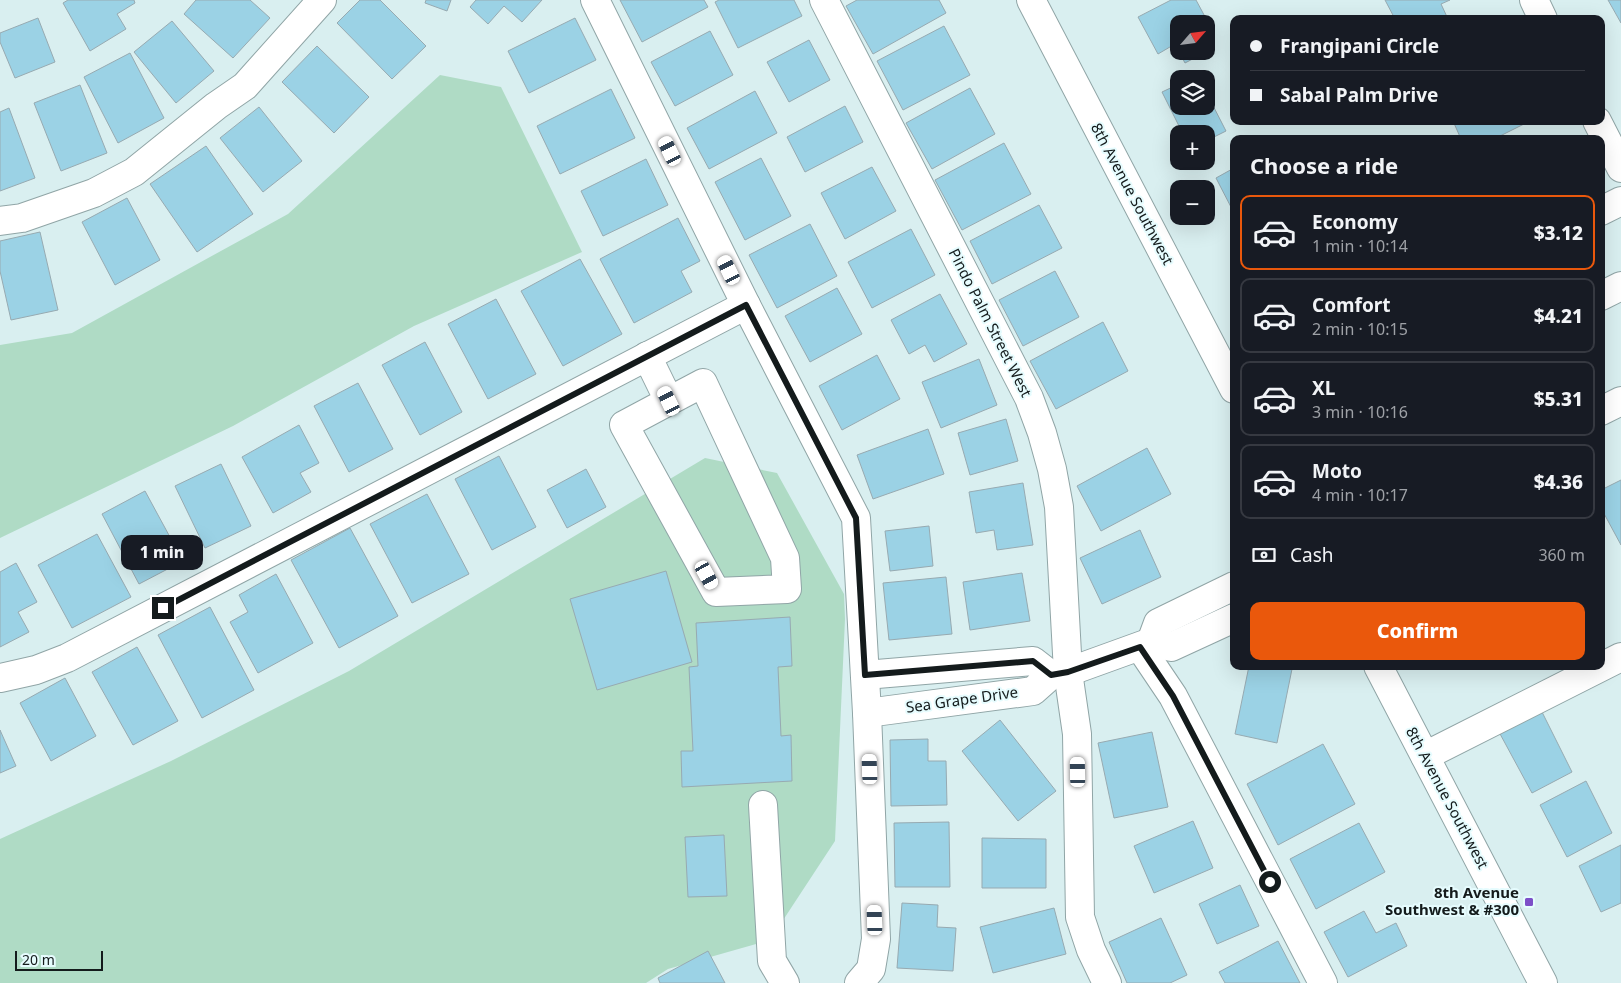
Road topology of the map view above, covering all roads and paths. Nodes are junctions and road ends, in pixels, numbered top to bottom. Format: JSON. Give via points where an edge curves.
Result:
{"nodes":[{"id":1,"x":322,"y":0,"type":"edge"},
{"id":2,"x":594,"y":0,"type":"edge"},
{"id":3,"x":824,"y":0,"type":"edge"},
{"id":4,"x":1031,"y":0,"type":"edge"},
{"id":5,"x":1534,"y":0,"type":"edge"},
{"id":6,"x":1541,"y":15,"type":"edge"},
{"id":7,"x":1608,"y":129,"type":"edge"},
{"id":8,"x":1621,"y":168,"type":"edge"},
{"id":9,"x":1621,"y":201,"type":"edge"},
{"id":10,"x":1605,"y":209,"type":"edge"},
{"id":11,"x":0,"y":221,"type":"edge"},
{"id":12,"x":1621,"y":286,"type":"edge"},
{"id":13,"x":1605,"y":294,"type":"edge"},
{"id":14,"x":746,"y":305,"type":"junction"},
{"id":15,"x":647,"y":356,"type":"junction"},
{"id":16,"x":1230,"y":381,"type":"edge"},
{"id":17,"x":669,"y":401,"type":"junction"},
{"id":18,"x":1621,"y":401,"type":"edge"},
{"id":19,"x":1605,"y":409,"type":"edge"},
{"id":20,"x":1230,"y":588,"type":"edge"},
{"id":21,"x":1230,"y":620,"type":"edge"},
{"id":22,"x":1146,"y":645,"type":"junction"},
{"id":23,"x":1621,"y":657,"type":"edge"},
{"id":24,"x":1605,"y":665,"type":"edge"},
{"id":25,"x":1380,"y":670,"type":"edge"},
{"id":26,"x":1595,"y":670,"type":"edge"},
{"id":27,"x":1060,"y":673,"type":"junction"},
{"id":28,"x":865,"y":675,"type":"junction"},
{"id":29,"x":0,"y":678,"type":"edge"},
{"id":30,"x":867,"y":713,"type":"junction"},
{"id":31,"x":1425,"y":756,"type":"junction"},
{"id":32,"x":763,"y":805,"type":"dead end"},
{"id":33,"x":785,"y":983,"type":"edge"},
{"id":34,"x":859,"y":983,"type":"edge"},
{"id":35,"x":1107,"y":983,"type":"edge"},
{"id":36,"x":1323,"y":983,"type":"edge"},
{"id":37,"x":1543,"y":983,"type":"edge"}],
"edges":[{"from":1,"to":11,"type":"street","via":[[245,86],[134,172],[94,193],[22,218]]},
{"from":2,"to":14,"type":"street"},
{"from":3,"to":27,"type":"street","name":"Pindo Palm Street West","via":[[1030,398],[1052,469],[1059,507]]},
{"from":4,"to":16,"type":"street","name":"8th Avenue Southwest"},
{"from":5,"to":6,"type":"street"},
{"from":7,"to":8,"type":"street"},
{"from":9,"to":10,"type":"street"},
{"from":12,"to":13,"type":"street"},
{"from":14,"to":15,"type":"street"},
{"from":14,"to":28,"type":"street","via":[[856,518]]},
{"from":15,"to":17,"type":"street"},
{"from":15,"to":29,"type":"street","via":[[67,658],[36,670]]},
{"from":17,"to":17,"type":"street","via":[[703,383],[785,558],[787,590],[716,592],[624,425]]},
{"from":18,"to":19,"type":"street"},
{"from":20,"to":22,"type":"street","via":[[1158,623]]},
{"from":21,"to":22,"type":"street","name":"Sea Grape Drive","via":[[1171,647]]},
{"from":22,"to":27,"type":"street","name":"Sea Grape Drive"},
{"from":22,"to":36,"type":"street"},
{"from":23,"to":24,"type":"street"},
{"from":25,"to":31,"type":"street","name":"8th Avenue Southwest"},
{"from":26,"to":31,"type":"street"},
{"from":27,"to":28,"type":"street","name":"Sea Grape Drive","via":[[1033,661]]},
{"from":27,"to":30,"type":"street","name":"Sea Grape Drive","via":[[1033,691]]},
{"from":27,"to":35,"type":"street","name":"Pindo Palm Street West","via":[[1077,734],[1080,917]]},
{"from":28,"to":30,"type":"street"},
{"from":30,"to":34,"type":"street","via":[[876,939],[871,969]]},
{"from":31,"to":37,"type":"street","name":"8th Avenue Southwest"},
{"from":32,"to":33,"type":"street","via":[[772,962]]}]}
